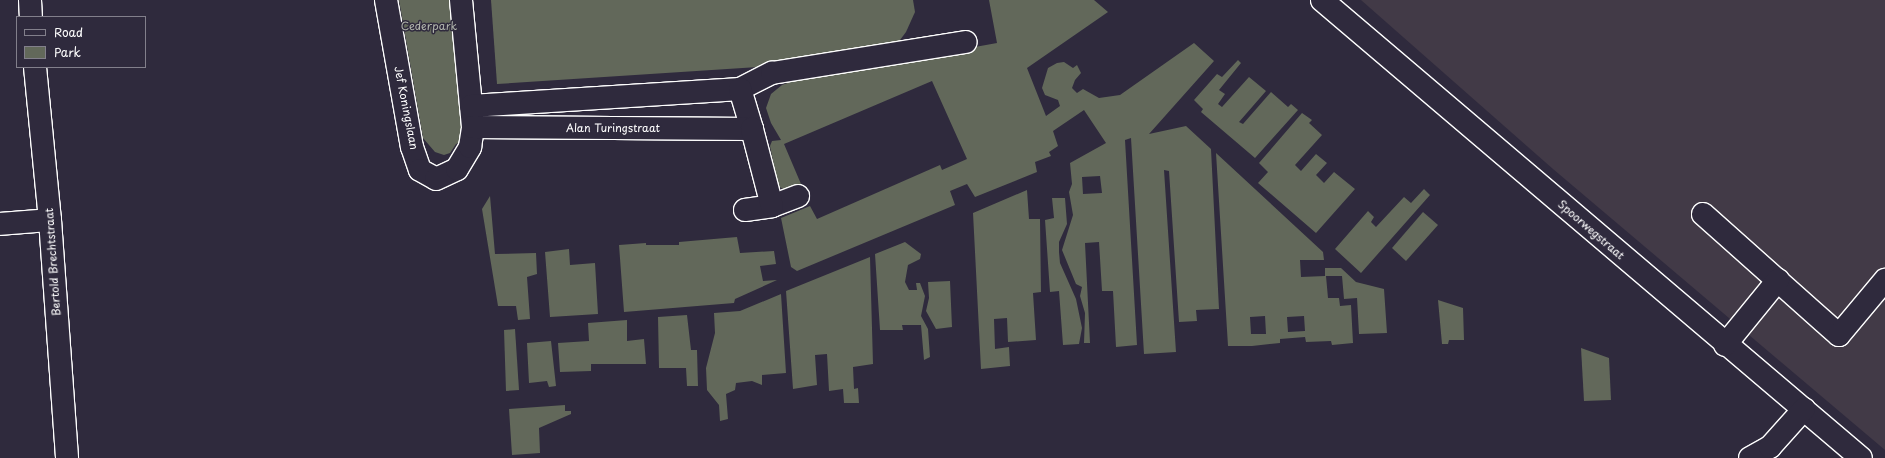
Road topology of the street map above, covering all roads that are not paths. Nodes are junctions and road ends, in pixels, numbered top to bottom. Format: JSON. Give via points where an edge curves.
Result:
{"nodes":[{"id":1,"x":30,"y":0,"type":"edge"},
{"id":2,"x":386,"y":0,"type":"edge"},
{"id":3,"x":461,"y":0,"type":"edge"},
{"id":4,"x":1322,"y":0,"type":"edge"},
{"id":5,"x":31,"y":16,"type":"edge"},
{"id":6,"x":966,"y":42,"type":"dead end"},
{"id":7,"x":35,"y":68,"type":"edge"},
{"id":8,"x":740,"y":89,"type":"junction"},
{"id":9,"x":472,"y":117,"type":"junction"},
{"id":10,"x":752,"y":129,"type":"junction"},
{"id":11,"x":798,"y":196,"type":"dead end"},
{"id":12,"x":772,"y":206,"type":"junction"},
{"id":13,"x":745,"y":210,"type":"dead end"},
{"id":14,"x":1703,"y":214,"type":"dead end"},
{"id":15,"x":50,"y":220,"type":"junction"},
{"id":16,"x":0,"y":224,"type":"edge"},
{"id":17,"x":1778,"y":280,"type":"junction"},
{"id":18,"x":1885,"y":280,"type":"edge"},
{"id":19,"x":1725,"y":345,"type":"junction"},
{"id":20,"x":1804,"y":409,"type":"junction"},
{"id":21,"x":67,"y":458,"type":"edge"},
{"id":22,"x":1750,"y":458,"type":"edge"},
{"id":23,"x":1861,"y":458,"type":"edge"}],
"edges":[{"from":1,"to":5,"type":"street"},
{"from":2,"to":9,"type":"street","name":"Jef Koningslaan","via":[[412,147],[420,170],[436,179],[457,168],[470,146]]},
{"from":3,"to":9,"type":"street","name":"Jef Koningslaan"},
{"from":4,"to":19,"type":"street","name":"Spoorwegstraat"},
{"from":6,"to":8,"type":"street","via":[[772,74]]},
{"from":7,"to":15,"type":"street","name":"Bertold Brechtstraat"},
{"from":8,"to":9,"type":"street"},
{"from":8,"to":10,"type":"street"},
{"from":9,"to":10,"type":"street","name":"Alan Turingstraat"},
{"from":10,"to":12,"type":"street"},
{"from":11,"to":12,"type":"street"},
{"from":12,"to":13,"type":"street"},
{"from":14,"to":17,"type":"street"},
{"from":15,"to":16,"type":"street"},
{"from":15,"to":21,"type":"street","name":"Bertold Brechtstraat"},
{"from":17,"to":18,"type":"street","via":[[1839,335]]},
{"from":17,"to":19,"type":"street"},
{"from":19,"to":20,"type":"street","name":"Spoorwegstraat"},
{"from":20,"to":22,"type":"street","via":[[1770,447]]},
{"from":20,"to":23,"type":"street","name":"Spoorwegstraat"}]}
